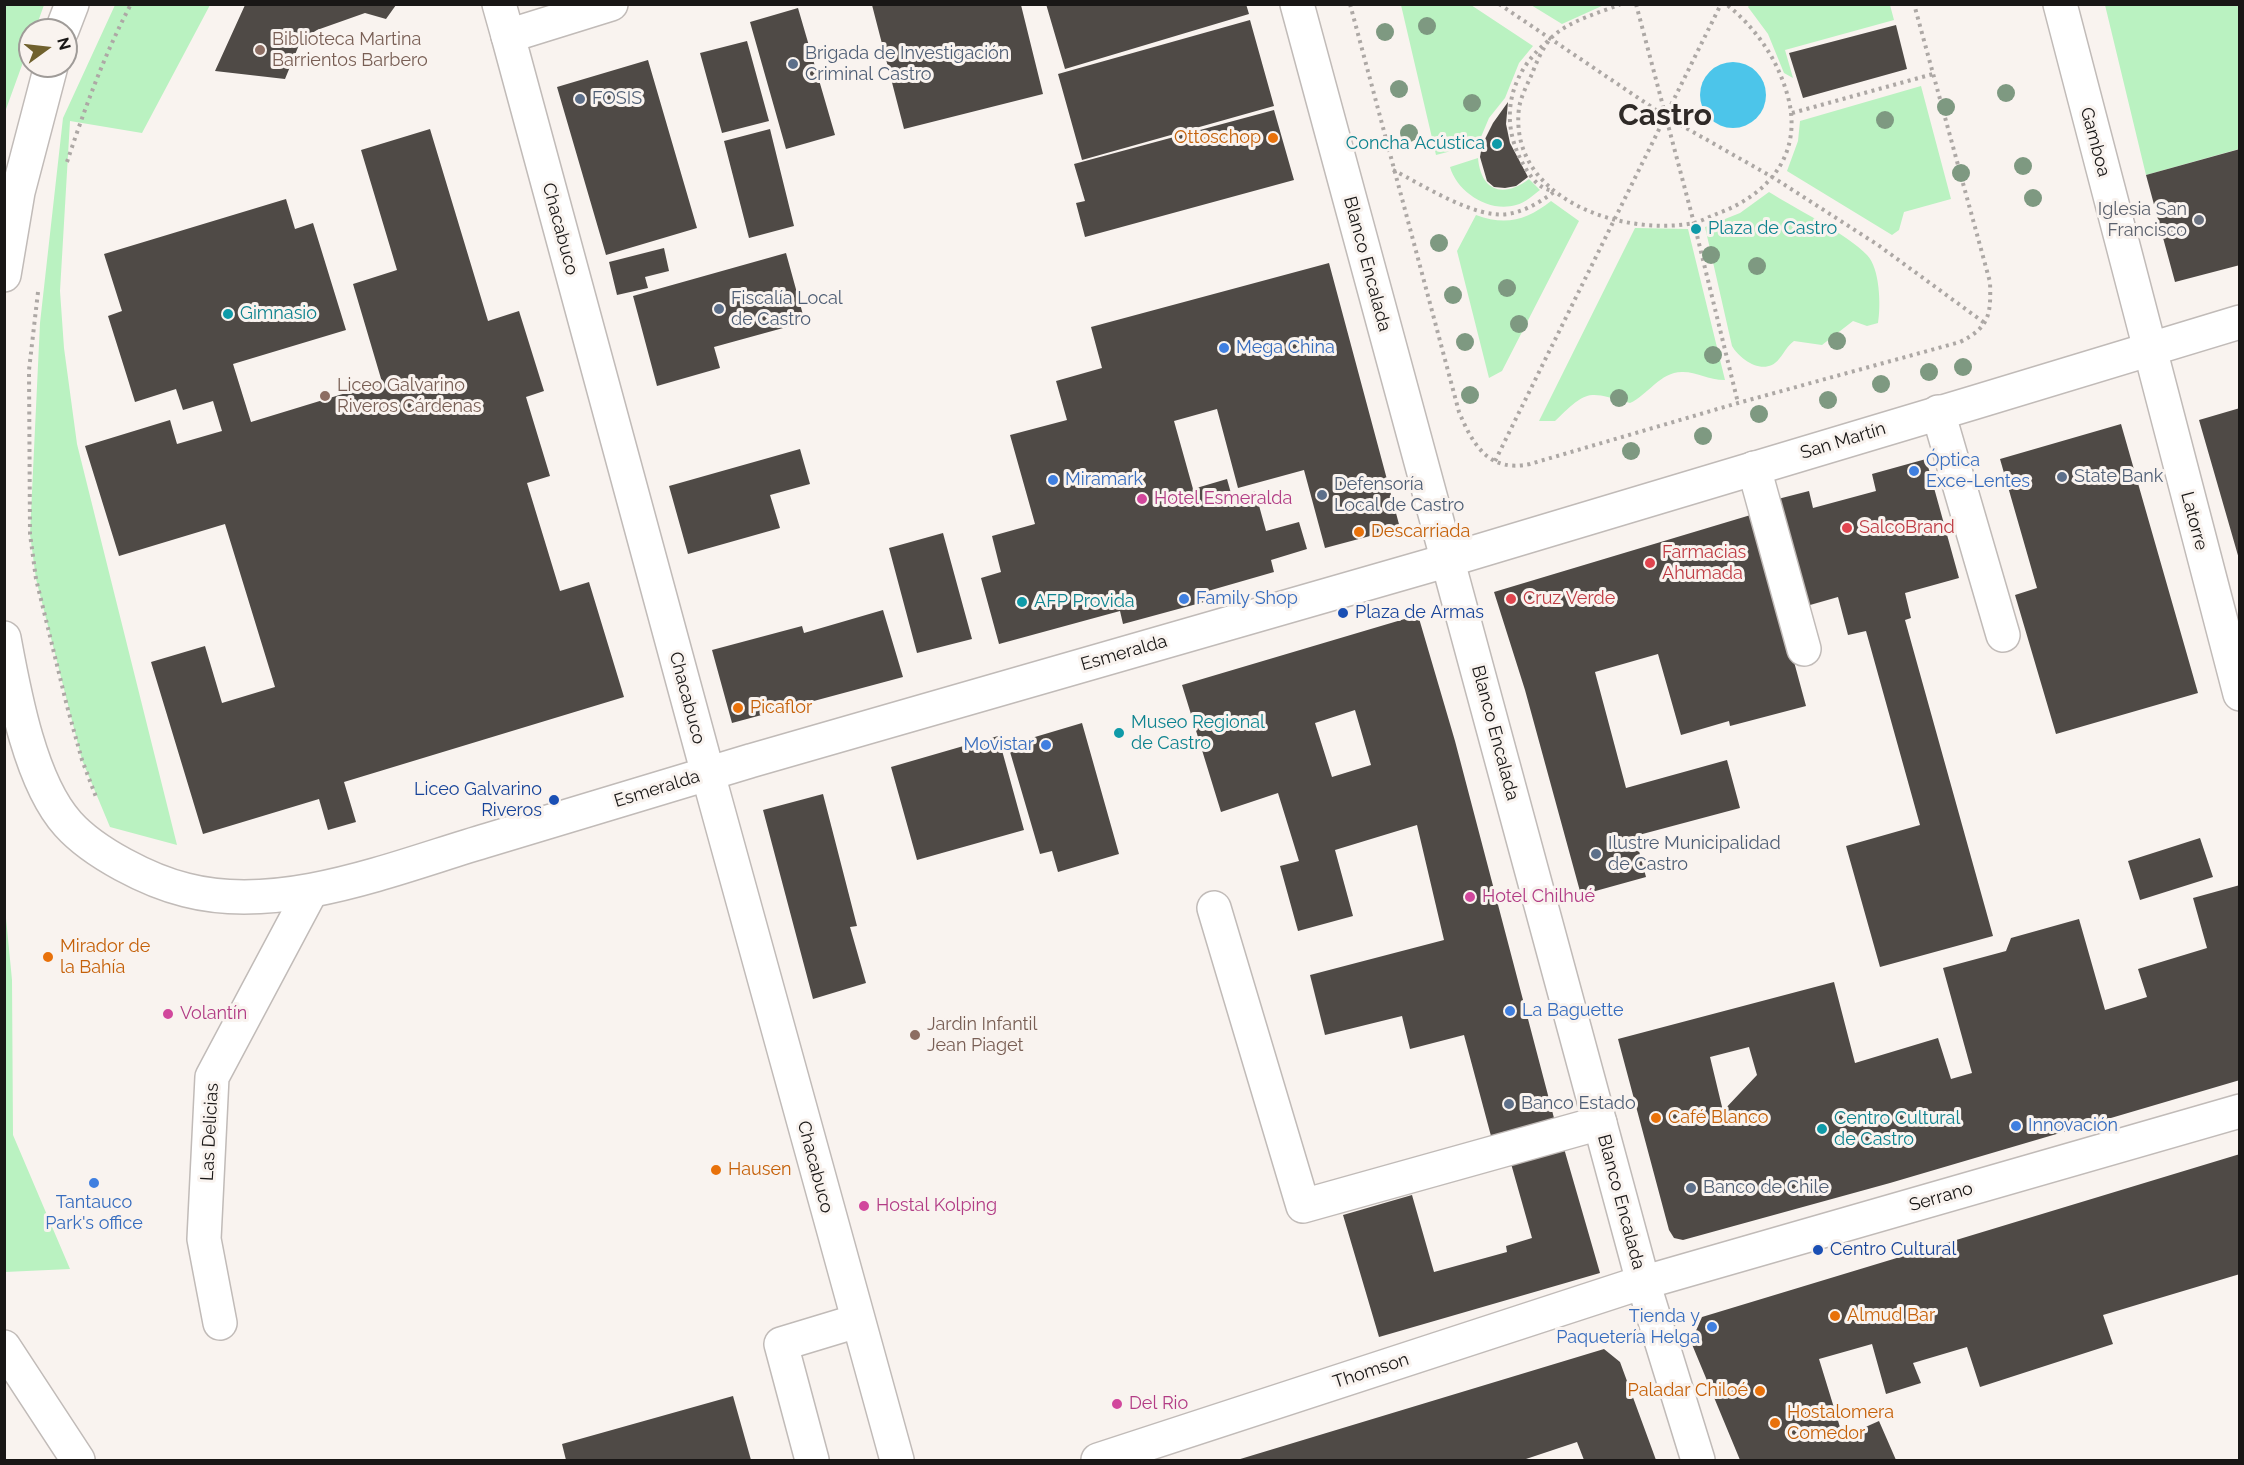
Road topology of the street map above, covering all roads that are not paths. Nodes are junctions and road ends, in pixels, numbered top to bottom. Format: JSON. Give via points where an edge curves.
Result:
{"nodes":[{"id":1,"x":499,"y":4,"type":"edge"},
{"id":2,"x":611,"y":4,"type":"edge"},
{"id":3,"x":1297,"y":4,"type":"edge"},
{"id":4,"x":2060,"y":4,"type":"edge"},
{"id":5,"x":508,"y":36,"type":"junction"},
{"id":6,"x":48,"y":78,"type":"edge"},
{"id":7,"x":4,"y":275,"type":"edge"},
{"id":8,"x":2240,"y":322,"type":"edge"},
{"id":9,"x":2149,"y":349,"type":"junction"},
{"id":10,"x":1938,"y":412,"type":"junction"},
{"id":11,"x":1754,"y":468,"type":"junction"},
{"id":12,"x":1447,"y":560,"type":"junction"},
{"id":13,"x":2003,"y":635,"type":"dead end"},
{"id":14,"x":4,"y":638,"type":"edge"},
{"id":15,"x":1804,"y":649,"type":"dead end"},
{"id":16,"x":2240,"y":694,"type":"edge"},
{"id":17,"x":708,"y":774,"type":"junction"},
{"id":18,"x":311,"y":891,"type":"junction"},
{"id":19,"x":1214,"y":908,"type":"dead end"},
{"id":20,"x":2240,"y":1111,"type":"edge"},
{"id":21,"x":1600,"y":1123,"type":"junction"},
{"id":22,"x":1643,"y":1282,"type":"junction"},
{"id":23,"x":857,"y":1321,"type":"junction"},
{"id":24,"x":220,"y":1323,"type":"dead end"},
{"id":25,"x":4,"y":1347,"type":"edge"},
{"id":26,"x":78,"y":1461,"type":"edge"},
{"id":27,"x":812,"y":1461,"type":"edge"},
{"id":28,"x":897,"y":1461,"type":"edge"},
{"id":29,"x":1098,"y":1461,"type":"edge"},
{"id":30,"x":1698,"y":1461,"type":"edge"}],
"edges":[{"from":1,"to":5,"type":"main road","name":"Chacabuco"},
{"from":2,"to":5,"type":"main road"},
{"from":3,"to":12,"type":"main road","name":"Blanco Encalada"},
{"from":4,"to":9,"type":"main road","name":"Gamboa"},
{"from":5,"to":17,"type":"main road","name":"Chacabuco"},
{"from":6,"to":7,"type":"main road","via":[[18,192]]},
{"from":8,"to":9,"type":"main road","name":"San Martín"},
{"from":9,"to":10,"type":"main road","name":"San Martín"},
{"from":9,"to":16,"type":"main road","name":"Latorre"},
{"from":10,"to":11,"type":"main road","name":"San Martín"},
{"from":10,"to":13,"type":"main road"},
{"from":11,"to":12,"type":"main road","name":"San Martín"},
{"from":11,"to":15,"type":"main road"},
{"from":12,"to":17,"type":"main road","name":"Esmeralda"},
{"from":12,"to":21,"type":"main road","name":"Blanco Encalada"},
{"from":14,"to":18,"type":"main road","name":"Esmeralda","via":[[26,738],[66,823],[139,872],[187,891],[265,898]]},
{"from":17,"to":18,"type":"main road","name":"Esmeralda"},
{"from":17,"to":23,"type":"main road","name":"Chacabuco"},
{"from":18,"to":24,"type":"main road","name":"Las Delicias","via":[[212,1077],[204,1239]]},
{"from":19,"to":21,"type":"main road","via":[[1303,1206]]},
{"from":20,"to":22,"type":"main road","name":"Serrano"},
{"from":21,"to":22,"type":"main road","name":"Blanco Encalada"},
{"from":22,"to":29,"type":"main road","name":"Thomson"},
{"from":22,"to":30,"type":"main road","name":"Blanco Encalada"},
{"from":23,"to":27,"type":"main road","via":[[781,1344]]},
{"from":23,"to":28,"type":"main road","name":"Chacabuco"},
{"from":25,"to":26,"type":"main road"}]}
